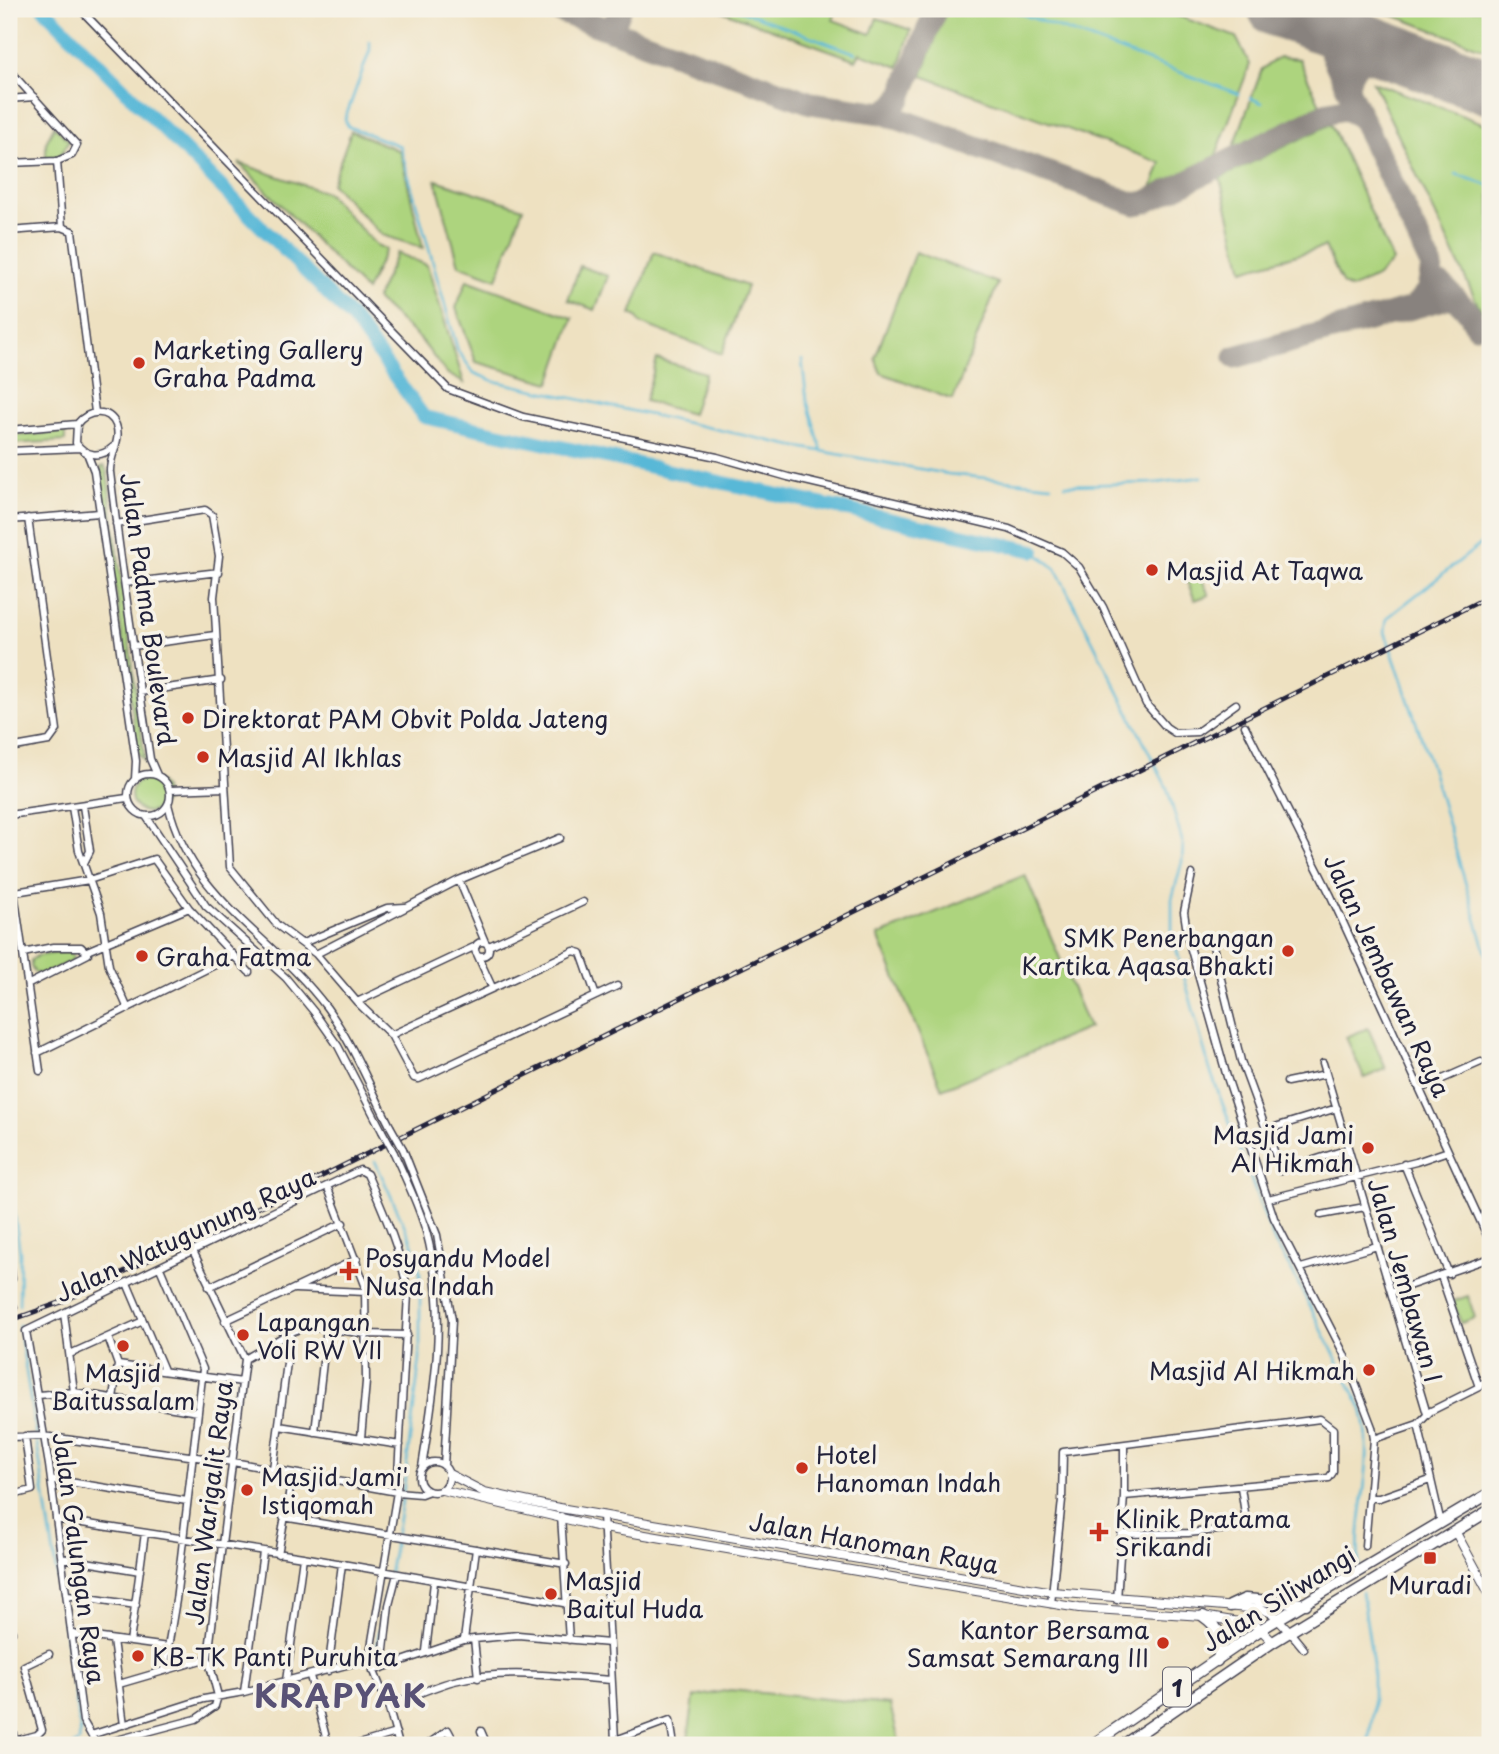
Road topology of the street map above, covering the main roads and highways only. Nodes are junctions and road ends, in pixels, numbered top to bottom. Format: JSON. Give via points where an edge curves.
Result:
{"nodes":[{"id":1,"x":1490,"y":1493,"type":"edge"},
{"id":2,"x":1490,"y":1510,"type":"edge"},
{"id":3,"x":1306,"y":1604,"type":"junction"},
{"id":4,"x":1230,"y":1606,"type":"road end"},
{"id":5,"x":1203,"y":1616,"type":"road end"},
{"id":6,"x":1217,"y":1661,"type":"junction"},
{"id":7,"x":1091,"y":1745,"type":"edge"},
{"id":8,"x":1122,"y":1745,"type":"edge"}],
"edges":[{"from":1,"to":3,"type":"highway","name":"Jalan Siliwangi","number":"1"},
{"from":2,"to":8,"type":"highway","name":"Jalan Siliwangi","number":"1","via":[[1273,1642]]},
{"from":3,"to":4,"type":"highway","via":[[1245,1599]]},
{"from":3,"to":6,"type":"highway","name":"Jalan Siliwangi","number":"1"},
{"from":5,"to":6,"type":"highway","via":[[1215,1624],[1222,1638]]},
{"from":6,"to":7,"type":"highway","name":"Jalan Siliwangi","number":"1"}]}
